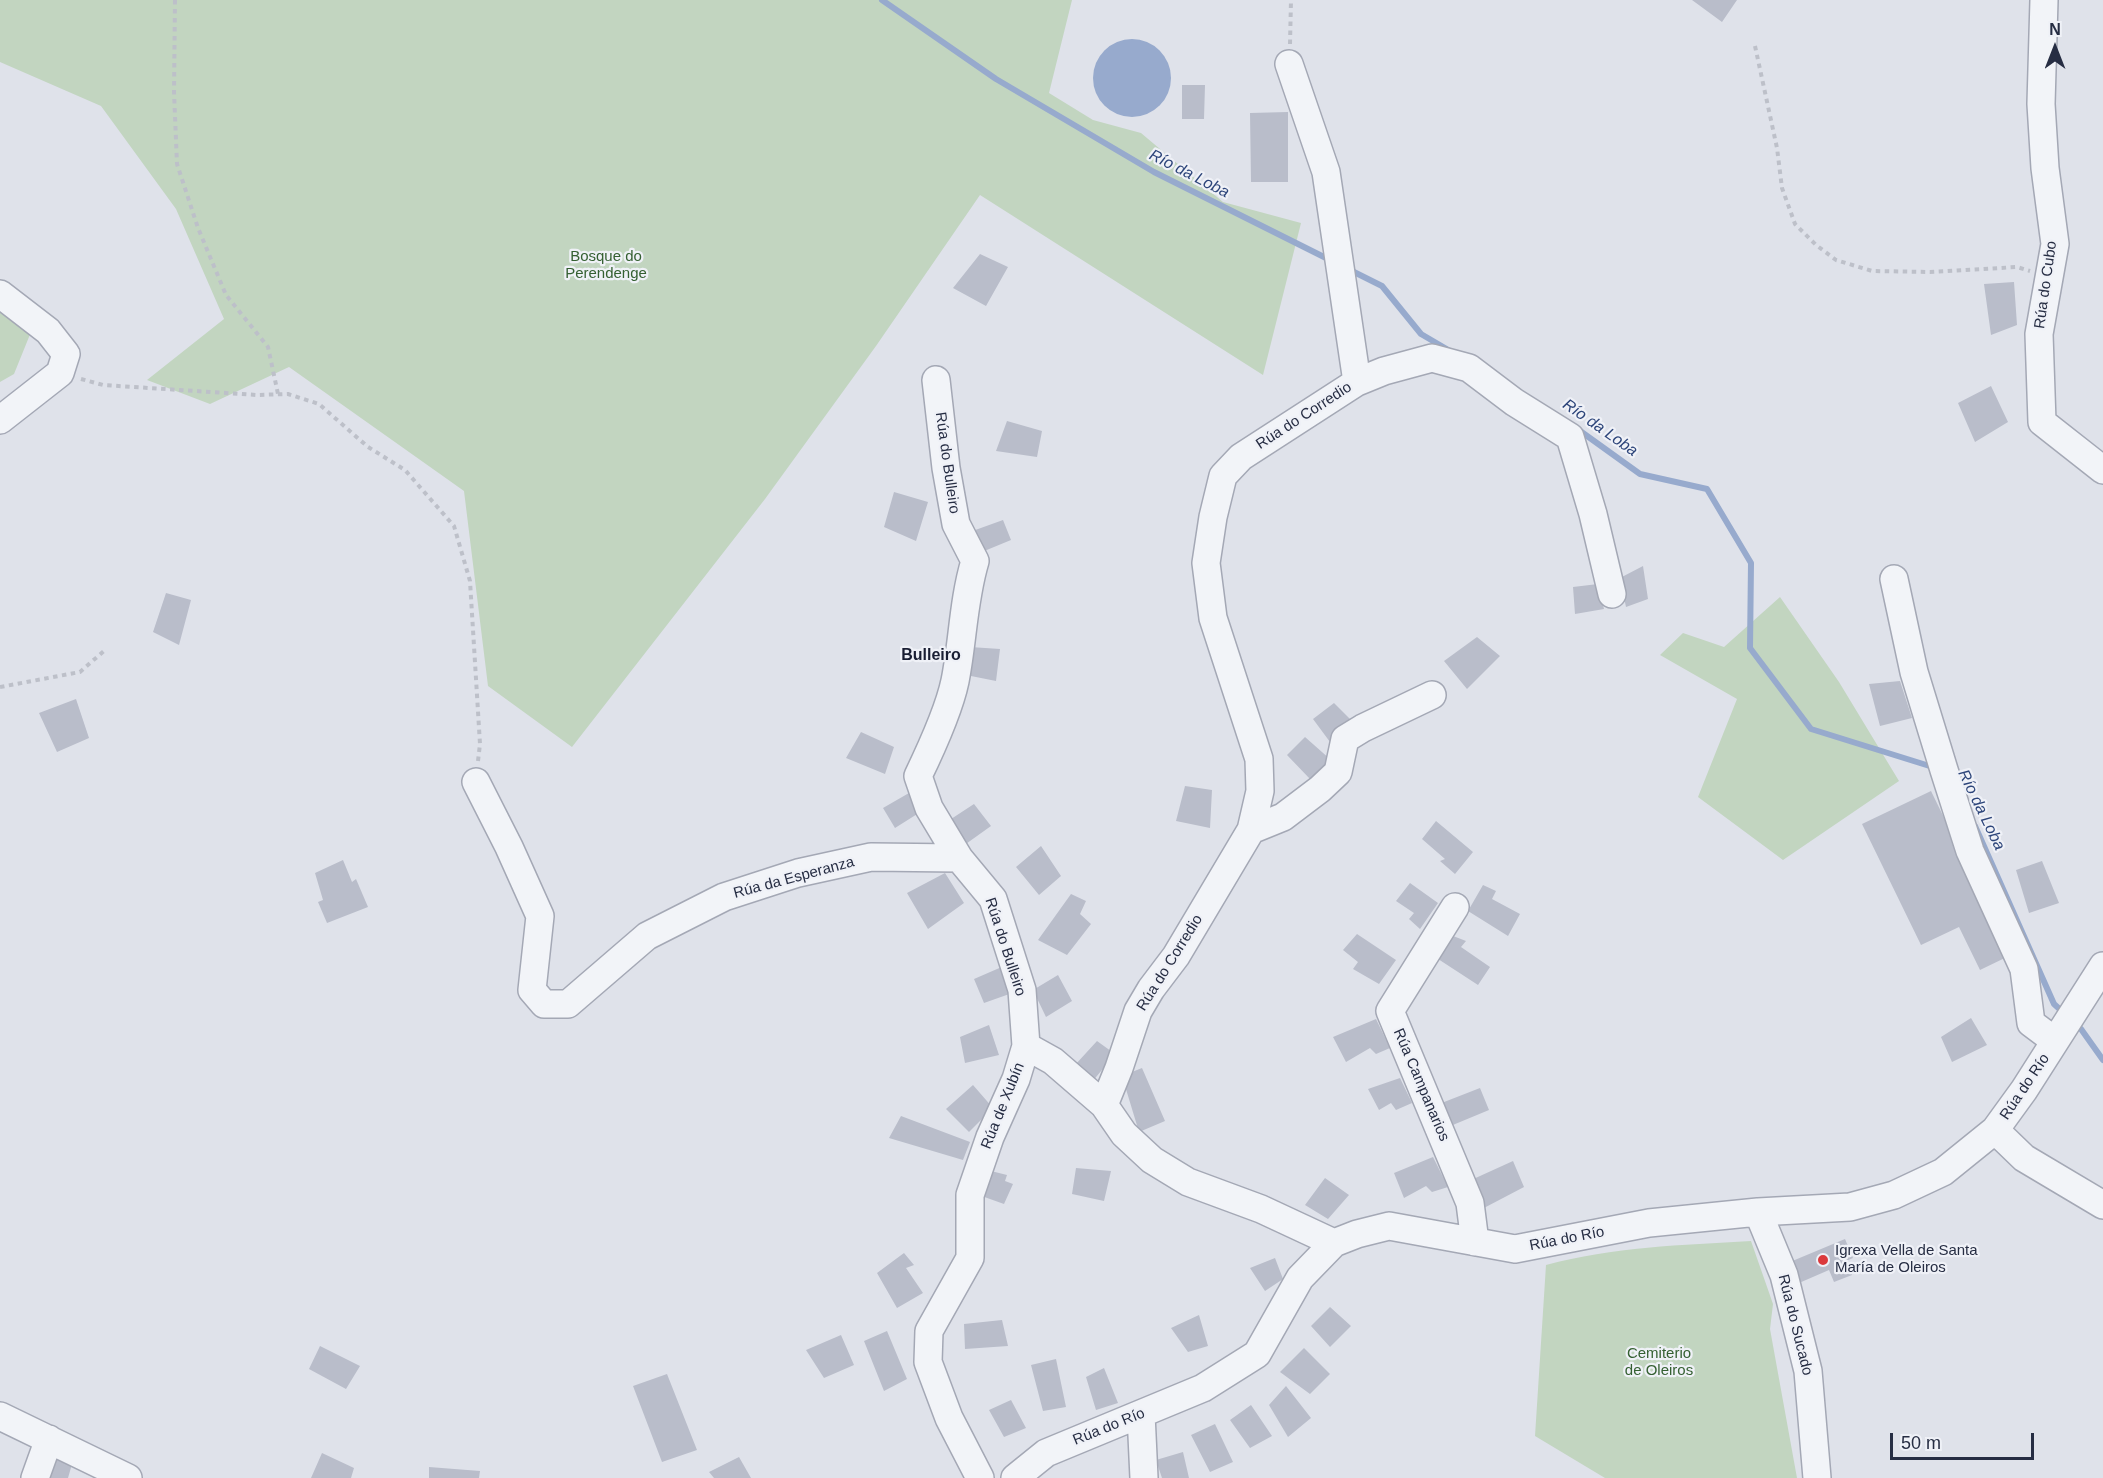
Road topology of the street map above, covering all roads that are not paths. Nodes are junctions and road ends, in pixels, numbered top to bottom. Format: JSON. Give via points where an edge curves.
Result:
{"nodes":[{"id":1,"x":2044,"y":0,"type":"edge"},
{"id":2,"x":1289,"y":64,"type":"road end"},
{"id":3,"x":0,"y":294,"type":"edge"},
{"id":4,"x":936,"y":380,"type":"dead end"},
{"id":5,"x":1358,"y":382,"type":"junction"},
{"id":6,"x":0,"y":420,"type":"edge"},
{"id":7,"x":2103,"y":470,"type":"edge"},
{"id":8,"x":1894,"y":579,"type":"dead end"},
{"id":9,"x":1612,"y":594,"type":"dead end"},
{"id":10,"x":1432,"y":695,"type":"dead end"},
{"id":11,"x":476,"y":782,"type":"road end"},
{"id":12,"x":1251,"y":830,"type":"junction"},
{"id":13,"x":959,"y":858,"type":"junction"},
{"id":14,"x":1455,"y":907,"type":"dead end"},
{"id":15,"x":2103,"y":966,"type":"edge"},
{"id":16,"x":2055,"y":1041,"type":"junction"},
{"id":17,"x":1026,"y":1046,"type":"junction"},
{"id":18,"x":1104,"y":1105,"type":"junction"},
{"id":19,"x":1995,"y":1130,"type":"junction"},
{"id":20,"x":2103,"y":1205,"type":"edge"},
{"id":21,"x":1758,"y":1212,"type":"junction"},
{"id":22,"x":1475,"y":1242,"type":"junction"},
{"id":23,"x":1334,"y":1243,"type":"junction"},
{"id":24,"x":1141,"y":1414,"type":"junction"},
{"id":25,"x":0,"y":1416,"type":"edge"},
{"id":26,"x":49,"y":1439,"type":"junction"},
{"id":27,"x":35,"y":1478,"type":"edge"},
{"id":28,"x":128,"y":1478,"type":"edge"},
{"id":29,"x":980,"y":1478,"type":"edge"},
{"id":30,"x":1016,"y":1478,"type":"edge"},
{"id":31,"x":1144,"y":1478,"type":"edge"},
{"id":32,"x":1817,"y":1478,"type":"edge"}],
"edges":[{"from":1,"to":7,"type":"street","name":"Rúa do Cubo","via":[[2041,104],[2055,244],[2039,334],[2042,422]]},
{"from":2,"to":5,"type":"street","via":[[1326,172]]},
{"from":3,"to":6,"type":"street","via":[[48,331],[66,354],[60,373]]},
{"from":4,"to":13,"type":"street","name":"Rúa do Bulleiro","via":[[956,524],[975,561],[967,588],[955,682],[918,776],[929,808]]},
{"from":5,"to":9,"type":"street","name":"Rúa do Corredio","via":[[1432,358],[1469,368],[1570,437]]},
{"from":5,"to":12,"type":"street","name":"Rúa do Corredio","via":[[1241,457],[1223,476],[1212,517],[1206,563],[1214,618],[1259,759],[1260,791]]},
{"from":8,"to":16,"type":"street","via":[[1914,672],[1970,851],[2024,969],[2031,1023]]},
{"from":10,"to":12,"type":"street","via":[[1345,739],[1338,772],[1283,817]]},
{"from":11,"to":13,"type":"street","name":"Rúa da Esperanza","via":[[540,916],[532,990],[544,1004],[568,1004],[647,936],[724,897],[798,873],[871,857]]},
{"from":12,"to":18,"type":"street","name":"Rúa do Corredio","via":[[1176,956],[1138,1011]]},
{"from":13,"to":17,"type":"street","name":"Rúa do Bulleiro","via":[[993,899],[1022,990]]},
{"from":14,"to":22,"type":"street","name":"Rúa Campanarios","via":[[1390,1011],[1470,1203]]},
{"from":15,"to":16,"type":"street","name":"Rúa do Río"},
{"from":16,"to":19,"type":"street","name":"Rúa do Río"},
{"from":17,"to":18,"type":"street","name":"Rúa de Xubín","via":[[1053,1061]]},
{"from":17,"to":29,"type":"street","name":"Rúa de Xubín","via":[[970,1195],[970,1258],[929,1331],[928,1362],[949,1418]]},
{"from":18,"to":23,"type":"street","name":"Rúa de Xubín","via":[[1124,1134],[1152,1160],[1188,1182],[1261,1209]]},
{"from":19,"to":20,"type":"street","via":[[2024,1158]]},
{"from":19,"to":21,"type":"street","name":"Rúa do Río","via":[[1943,1172],[1894,1195],[1850,1207]]},
{"from":21,"to":22,"type":"street","name":"Rúa do Río","via":[[1649,1223],[1515,1249]]},
{"from":21,"to":32,"type":"street","name":"Rúa do Sucado","via":[[1784,1275],[1808,1371]]},
{"from":22,"to":23,"type":"street","name":"Rúa do Río","via":[[1389,1226]]},
{"from":23,"to":24,"type":"street","name":"Rúa do Río","via":[[1300,1278],[1257,1354],[1203,1388]]},
{"from":24,"to":30,"type":"street","name":"Rúa do Río","via":[[1046,1453]]},
{"from":24,"to":31,"type":"street"},
{"from":25,"to":26,"type":"street"},
{"from":26,"to":27,"type":"street"},
{"from":26,"to":28,"type":"street"}]}
